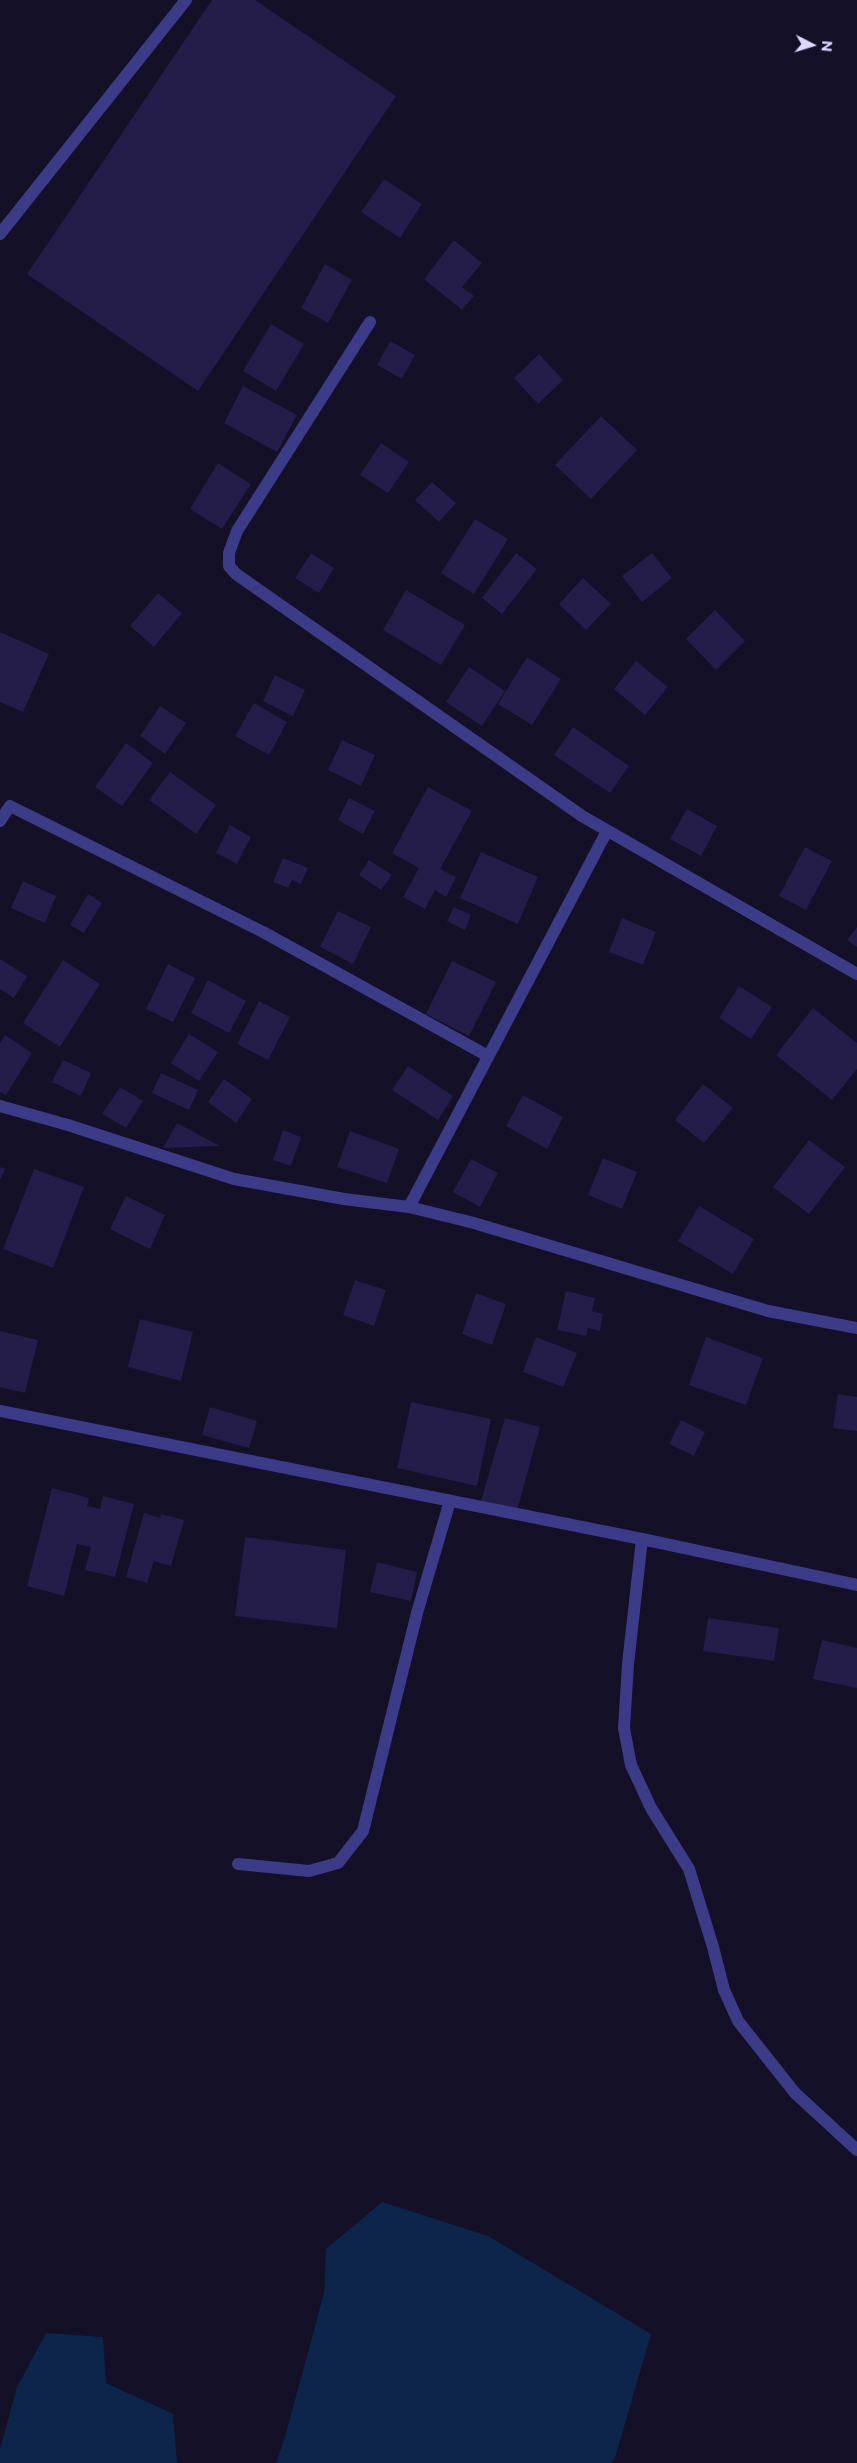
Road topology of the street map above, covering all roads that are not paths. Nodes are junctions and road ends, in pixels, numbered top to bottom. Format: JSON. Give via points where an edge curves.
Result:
{"nodes":[{"id":1,"x":186,"y":0,"type":"edge"},
{"id":2,"x":0,"y":234,"type":"edge"},
{"id":3,"x":370,"y":322,"type":"dead end"},
{"id":4,"x":0,"y":821,"type":"edge"},
{"id":5,"x":607,"y":831,"type":"junction"},
{"id":6,"x":857,"y":974,"type":"edge"},
{"id":7,"x":488,"y":1056,"type":"junction"},
{"id":8,"x":0,"y":1106,"type":"edge"},
{"id":9,"x":409,"y":1208,"type":"junction"},
{"id":10,"x":857,"y":1328,"type":"edge"},
{"id":11,"x":0,"y":1411,"type":"edge"},
{"id":12,"x":450,"y":1500,"type":"junction"},
{"id":13,"x":642,"y":1539,"type":"junction"},
{"id":14,"x":857,"y":1585,"type":"edge"},
{"id":15,"x":238,"y":1864,"type":"dead end"},
{"id":16,"x":857,"y":2150,"type":"edge"}],
"edges":[{"from":1,"to":2,"type":"street"},
{"from":3,"to":5,"type":"street","via":[[237,531],[229,553],[229,566],[244,580]]},
{"from":4,"to":7,"type":"street","via":[[10,806],[263,932]]},
{"from":5,"to":6,"type":"street"},
{"from":5,"to":7,"type":"street"},
{"from":7,"to":9,"type":"street"},
{"from":8,"to":9,"type":"street","via":[[68,1124],[234,1178],[344,1200]]},
{"from":9,"to":10,"type":"street","via":[[474,1223],[768,1310]]},
{"from":11,"to":12,"type":"street"},
{"from":12,"to":13,"type":"street"},
{"from":12,"to":15,"type":"street","via":[[417,1613],[363,1831],[338,1862],[309,1871]]},
{"from":13,"to":14,"type":"street"},
{"from":13,"to":16,"type":"street","via":[[624,1728],[631,1765],[651,1808],[689,1869],[724,1990],[738,2021],[795,2093]]}]}
